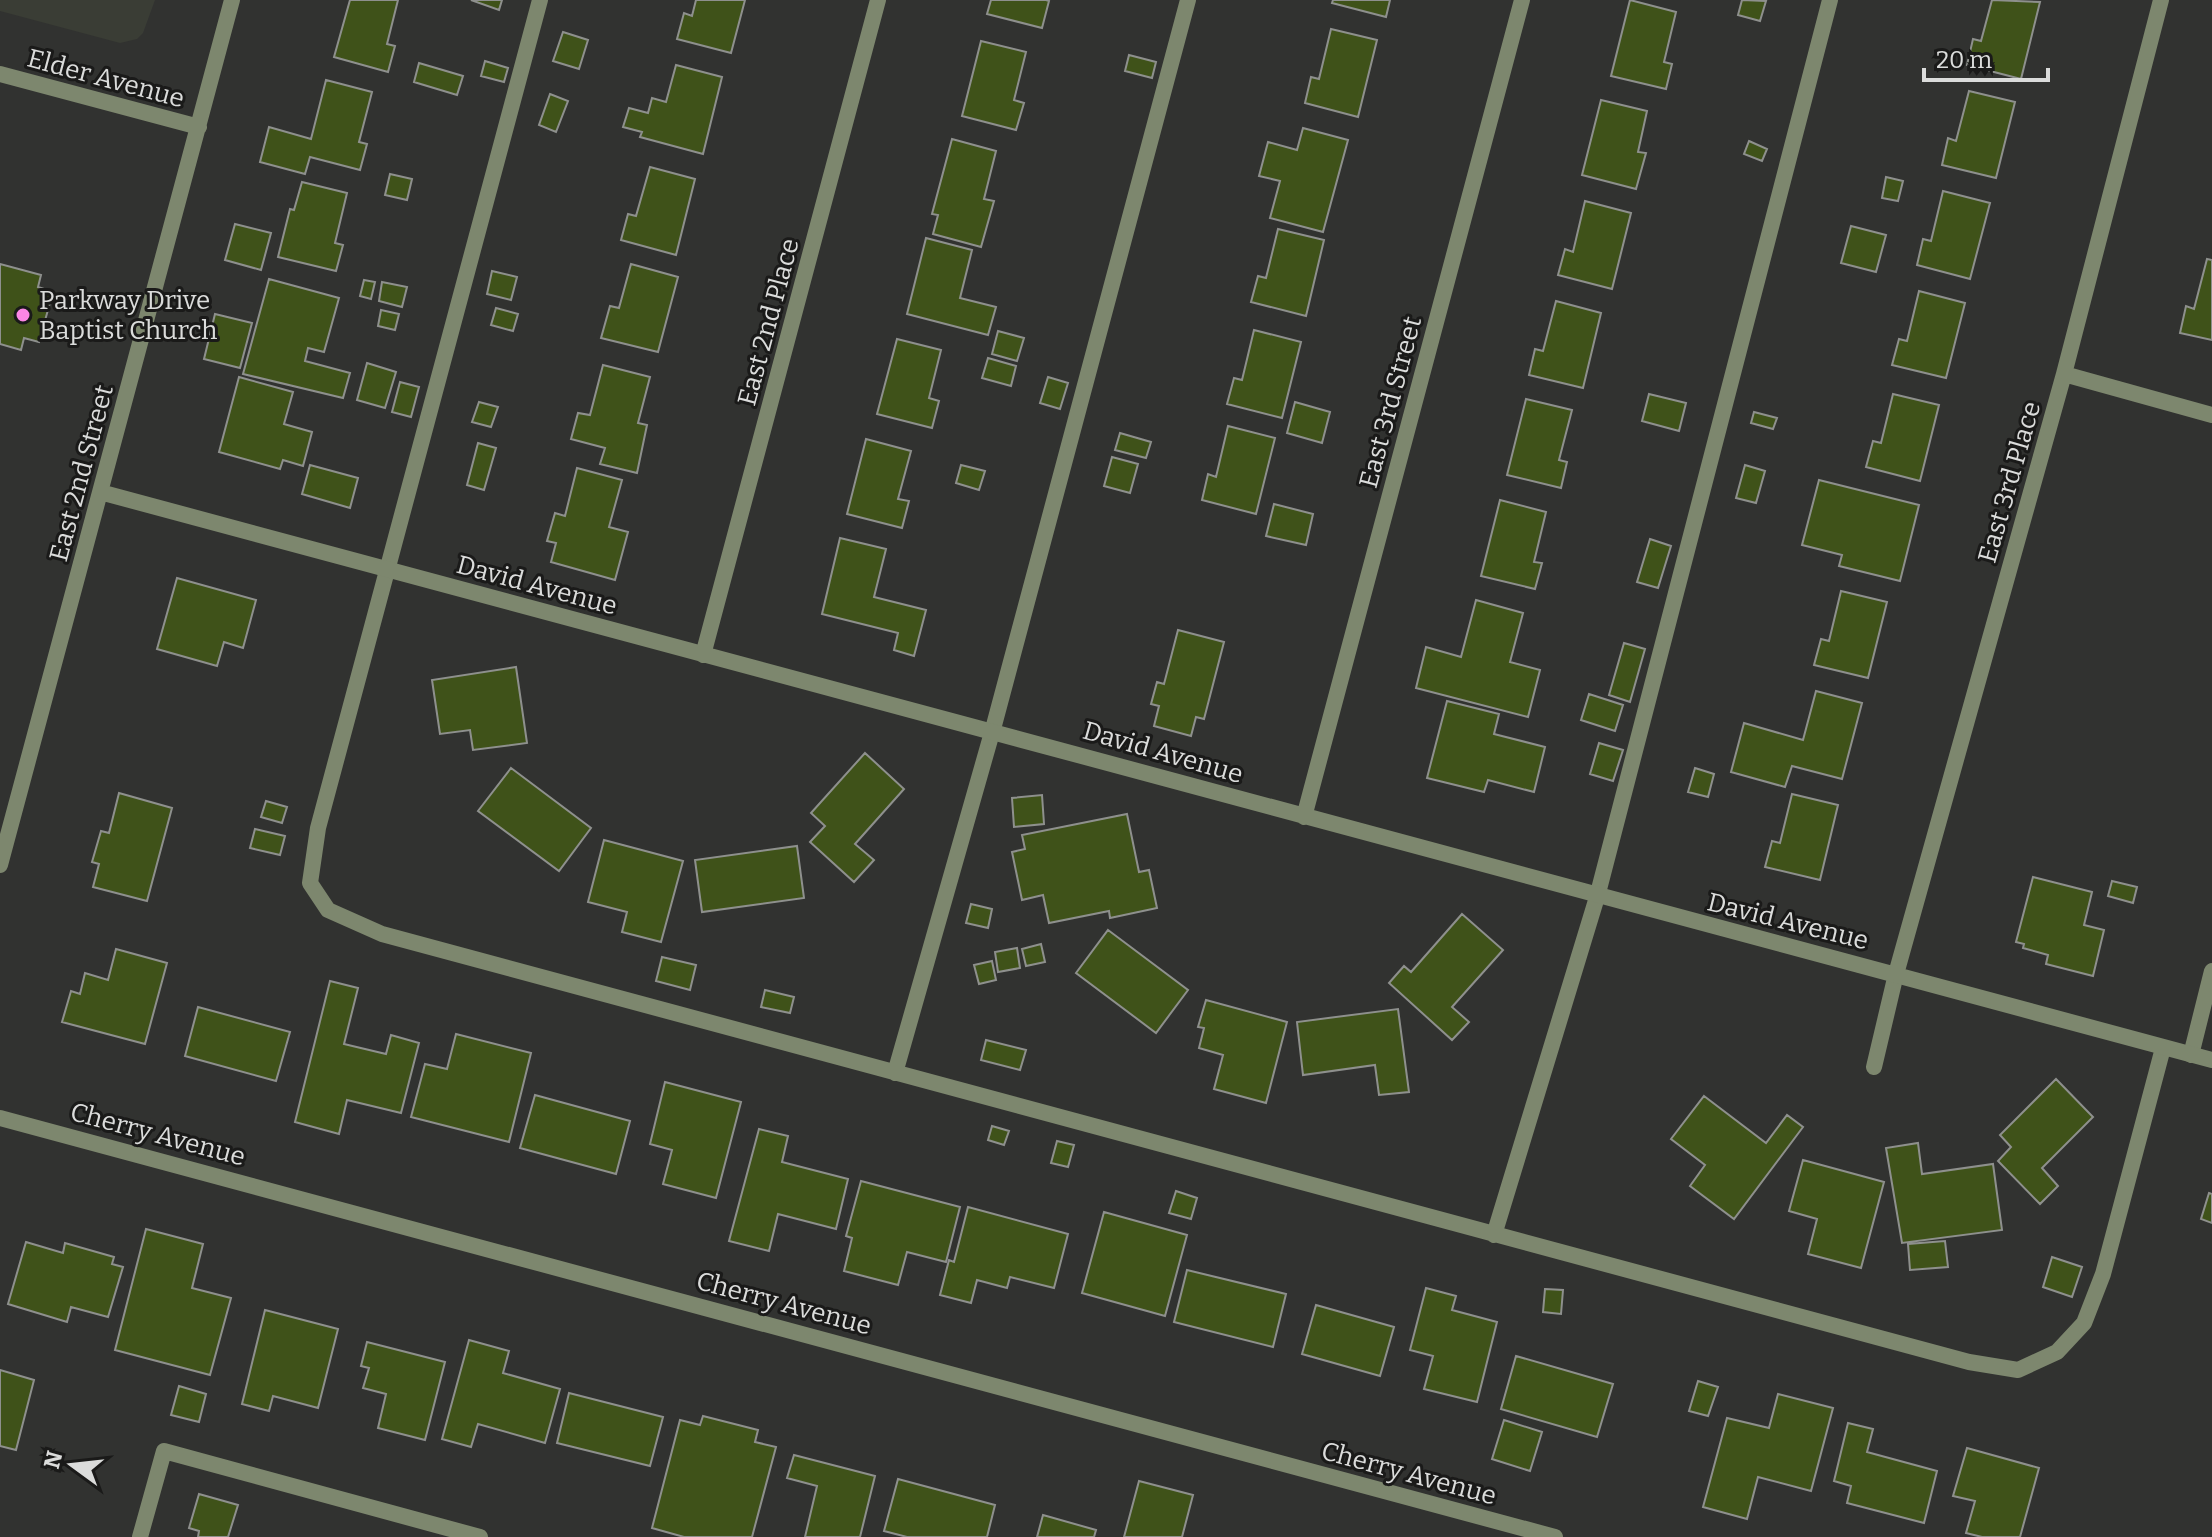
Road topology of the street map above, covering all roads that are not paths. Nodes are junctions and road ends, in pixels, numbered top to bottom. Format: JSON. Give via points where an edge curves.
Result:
{"nodes":[{"id":1,"x":232,"y":0,"type":"edge"},
{"id":2,"x":540,"y":0,"type":"edge"},
{"id":3,"x":878,"y":0,"type":"edge"},
{"id":4,"x":1188,"y":0,"type":"edge"},
{"id":5,"x":1522,"y":0,"type":"edge"},
{"id":6,"x":1830,"y":0,"type":"edge"},
{"id":7,"x":2161,"y":0,"type":"edge"},
{"id":8,"x":0,"y":74,"type":"edge"},
{"id":9,"x":199,"y":127,"type":"junction"},
{"id":10,"x":2064,"y":374,"type":"junction"},
{"id":11,"x":2212,"y":415,"type":"edge"},
{"id":12,"x":100,"y":492,"type":"junction"},
{"id":13,"x":388,"y":570,"type":"junction"},
{"id":14,"x":703,"y":655,"type":"junction"},
{"id":15,"x":993,"y":729,"type":"junction"},
{"id":16,"x":1304,"y":817,"type":"junction"},
{"id":17,"x":0,"y":865,"type":"edge"},
{"id":18,"x":1597,"y":897,"type":"junction"},
{"id":19,"x":2212,"y":971,"type":"edge"},
{"id":20,"x":1896,"y":974,"type":"junction"},
{"id":21,"x":2163,"y":1048,"type":"junction"},
{"id":22,"x":2191,"y":1055,"type":"junction"},
{"id":23,"x":2212,"y":1060,"type":"edge"},
{"id":24,"x":1874,"y":1067,"type":"dead end"},
{"id":25,"x":895,"y":1073,"type":"junction"},
{"id":26,"x":0,"y":1118,"type":"edge"},
{"id":27,"x":1494,"y":1235,"type":"junction"},
{"id":28,"x":140,"y":1537,"type":"edge"},
{"id":29,"x":480,"y":1537,"type":"edge"},
{"id":30,"x":1555,"y":1537,"type":"edge"}],
"edges":[{"from":1,"to":9,"type":"street","name":"East 2nd Street"},
{"from":2,"to":13,"type":"street"},
{"from":3,"to":14,"type":"street","name":"East 2nd Place"},
{"from":4,"to":15,"type":"street"},
{"from":5,"to":16,"type":"street","name":"East 3rd Street"},
{"from":6,"to":18,"type":"street"},
{"from":7,"to":10,"type":"street","name":"East 3rd Place"},
{"from":8,"to":9,"type":"street","name":"Elder Avenue"},
{"from":9,"to":12,"type":"street","name":"East 2nd Street"},
{"from":10,"to":11,"type":"street"},
{"from":10,"to":20,"type":"street","name":"East 3rd Place"},
{"from":12,"to":13,"type":"street","name":"David Avenue"},
{"from":12,"to":17,"type":"street","name":"East 2nd Street"},
{"from":13,"to":14,"type":"street","name":"David Avenue"},
{"from":13,"to":25,"type":"street","via":[[318,828],[310,883],[328,910],[382,934]]},
{"from":14,"to":15,"type":"street","name":"David Avenue"},
{"from":15,"to":16,"type":"street","name":"David Avenue"},
{"from":15,"to":25,"type":"street"},
{"from":16,"to":18,"type":"street","name":"David Avenue"},
{"from":18,"to":20,"type":"street","name":"David Avenue"},
{"from":18,"to":27,"type":"street"},
{"from":19,"to":22,"type":"street"},
{"from":20,"to":21,"type":"street","name":"David Avenue"},
{"from":20,"to":24,"type":"street","name":"East 3rd Place"},
{"from":21,"to":22,"type":"street","name":"David Avenue"},
{"from":21,"to":27,"type":"street","via":[[2103,1274],[2084,1323],[2057,1352],[2018,1370],[1969,1362]]},
{"from":22,"to":23,"type":"street","name":"David Avenue"},
{"from":25,"to":27,"type":"street"},
{"from":26,"to":30,"type":"street","name":"Cherry Avenue"},
{"from":28,"to":29,"type":"street","via":[[164,1451]]}]}
